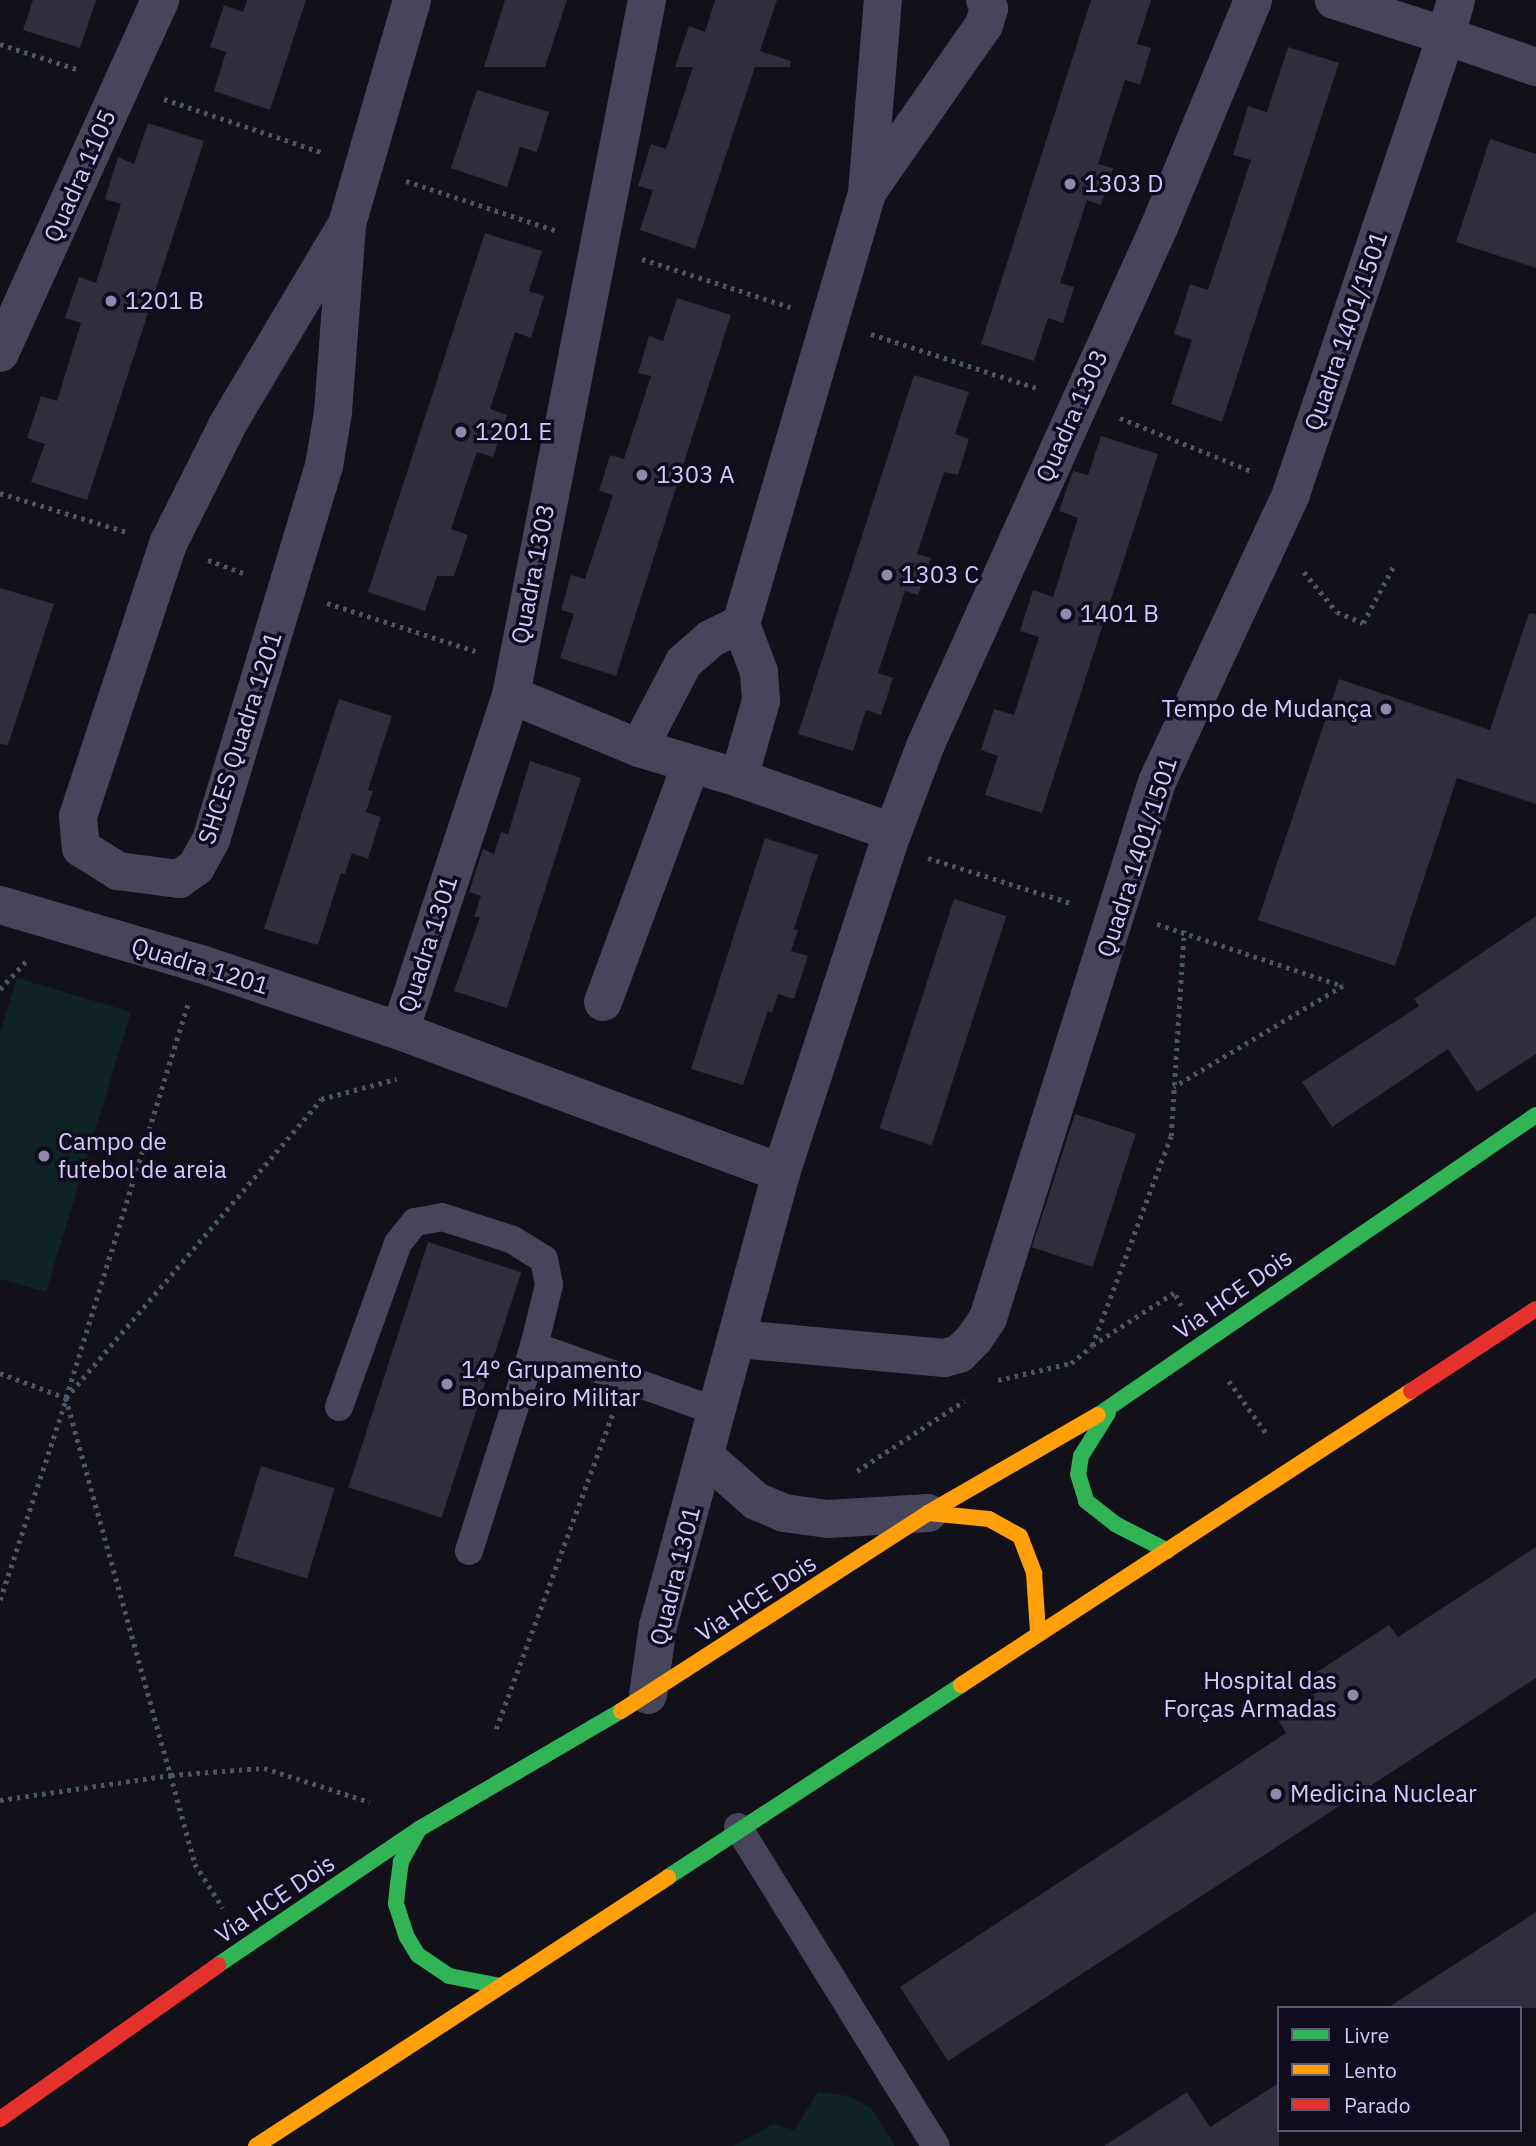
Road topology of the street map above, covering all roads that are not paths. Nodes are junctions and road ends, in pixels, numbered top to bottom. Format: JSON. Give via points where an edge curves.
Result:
{"nodes":[{"id":1,"x":160,"y":0,"type":"edge"},
{"id":2,"x":412,"y":0,"type":"edge"},
{"id":3,"x":647,"y":0,"type":"edge"},
{"id":4,"x":883,"y":0,"type":"edge"},
{"id":5,"x":985,"y":0,"type":"edge"},
{"id":6,"x":1253,"y":0,"type":"edge"},
{"id":7,"x":1334,"y":0,"type":"edge"},
{"id":8,"x":1451,"y":18,"type":"edge"},
{"id":9,"x":1536,"y":67,"type":"edge"},
{"id":10,"x":867,"y":193,"type":"junction"},
{"id":11,"x":347,"y":224,"type":"junction"},
{"id":12,"x":0,"y":353,"type":"edge"},
{"id":13,"x":741,"y":624,"type":"junction"},
{"id":14,"x":511,"y":695,"type":"junction"},
{"id":15,"x":639,"y":748,"type":"junction"},
{"id":16,"x":690,"y":766,"type":"junction"},
{"id":17,"x":739,"y":778,"type":"junction"},
{"id":18,"x":890,"y":839,"type":"junction"},
{"id":19,"x":0,"y":905,"type":"edge"},
{"id":20,"x":603,"y":1002,"type":"dead end"},
{"id":21,"x":400,"y":1031,"type":"junction"},
{"id":22,"x":1536,"y":1115,"type":"edge"},
{"id":23,"x":781,"y":1173,"type":"junction"},
{"id":24,"x":1536,"y":1309,"type":"edge"},
{"id":25,"x":739,"y":1339,"type":"junction"},
{"id":26,"x":534,"y":1346,"type":"junction"},
{"id":27,"x":339,"y":1407,"type":"dead end"},
{"id":28,"x":1111,"y":1408,"type":"junction"},
{"id":29,"x":718,"y":1412,"type":"junction"},
{"id":30,"x":706,"y":1457,"type":"junction"},
{"id":31,"x":928,"y":1513,"type":"junction"},
{"id":32,"x":469,"y":1551,"type":"dead end"},
{"id":33,"x":1168,"y":1551,"type":"junction"},
{"id":34,"x":1038,"y":1632,"type":"junction"},
{"id":35,"x":648,"y":1695,"type":"junction"},
{"id":36,"x":738,"y":1827,"type":"junction"},
{"id":37,"x":419,"y":1829,"type":"junction"},
{"id":38,"x":501,"y":1986,"type":"junction"},
{"id":39,"x":0,"y":2119,"type":"edge"},
{"id":40,"x":256,"y":2146,"type":"edge"},
{"id":41,"x":936,"y":2146,"type":"edge"}],
"edges":[{"from":1,"to":12,"type":"street","name":"Quadra 1105"},
{"from":2,"to":11,"type":"street","name":"SHCES Quadra 1201"},
{"from":3,"to":14,"type":"street","name":"Quadra 1303"},
{"from":4,"to":10,"type":"street"},
{"from":5,"to":10,"type":"street","via":[[989,9],[984,24]]},
{"from":6,"to":18,"type":"street","name":"Quadra 1303","via":[[1160,225],[926,744]]},
{"from":7,"to":8,"type":"street"},
{"from":8,"to":9,"type":"street"},
{"from":8,"to":25,"type":"street","name":"Quadra 1401/1501","via":[[1294,488],[1157,782],[988,1318],[959,1354],[944,1358]]},
{"from":10,"to":13,"type":"street"},
{"from":11,"to":11,"type":"street","name":"SHCES Quadra 1201","via":[[228,424],[168,544],[78,816],[81,848],[118,871],[179,878],[196,867],[211,840],[324,466],[333,412]]},
{"from":13,"to":15,"type":"street","via":[[710,639],[684,662]]},
{"from":13,"to":17,"type":"street","via":[[759,672],[761,701]]},
{"from":14,"to":15,"type":"street"},
{"from":14,"to":21,"type":"street","name":"Quadra 1301"},
{"from":15,"to":16,"type":"street"},
{"from":16,"to":17,"type":"street"},
{"from":16,"to":20,"type":"street"},
{"from":17,"to":18,"type":"street"},
{"from":18,"to":23,"type":"street","name":"Quadra 1301"},
{"from":19,"to":21,"type":"street","name":"Quadra 1201","via":[[201,964]]},
{"from":21,"to":23,"type":"street","name":"Quadra 1301"},
{"from":22,"to":28,"type":"main road","name":"Via HCE Dois"},
{"from":23,"to":25,"type":"street","name":"Quadra 1301"},
{"from":24,"to":33,"type":"main road"},
{"from":25,"to":29,"type":"street","name":"Quadra 1301"},
{"from":26,"to":27,"type":"lane","via":[[549,1284],[544,1259],[513,1240],[442,1217],[424,1218],[398,1243]]},
{"from":26,"to":29,"type":"lane"},
{"from":26,"to":32,"type":"lane"},
{"from":28,"to":31,"type":"main road","name":"Via HCE Dois"},
{"from":28,"to":33,"type":"main road","via":[[1085,1444],[1078,1474],[1083,1493],[1098,1513]]},
{"from":29,"to":30,"type":"street","name":"Quadra 1301"},
{"from":30,"to":31,"type":"street","via":[[756,1501],[784,1513],[828,1519]]},
{"from":30,"to":35,"type":"street","name":"Quadra 1301","via":[[658,1626]]},
{"from":31,"to":34,"type":"main road","via":[[989,1519],[1020,1536],[1034,1573]]},
{"from":31,"to":35,"type":"main road","name":"Via HCE Dois"},
{"from":33,"to":34,"type":"main road"},
{"from":34,"to":36,"type":"main road"},
{"from":35,"to":37,"type":"main road","name":"Via HCE Dois"},
{"from":36,"to":38,"type":"main road"},
{"from":36,"to":41,"type":"lane"},
{"from":37,"to":38,"type":"main road","via":[[401,1862],[398,1884],[396,1904],[407,1937],[418,1955],[449,1976]]},
{"from":37,"to":39,"type":"main road","name":"Via HCE Dois","via":[[248,1943]]},
{"from":38,"to":40,"type":"main road"}]}
